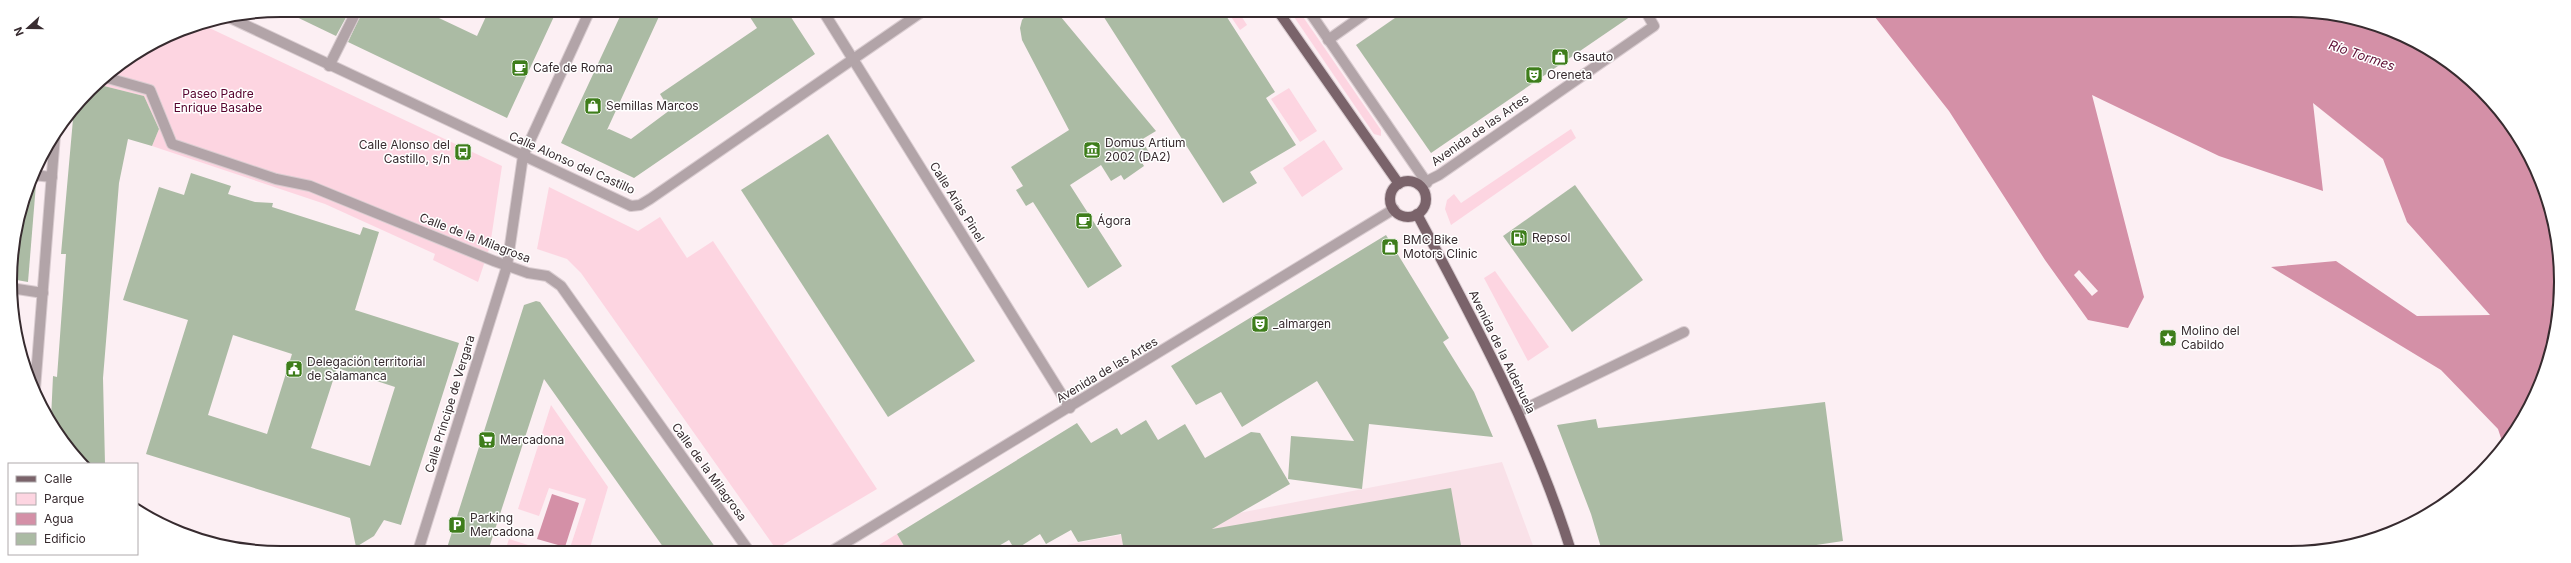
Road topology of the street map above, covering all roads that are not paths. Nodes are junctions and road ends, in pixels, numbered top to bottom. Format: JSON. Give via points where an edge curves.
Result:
{"nodes":[{"id":1,"x":354,"y":17,"type":"edge"},
{"id":2,"x":587,"y":17,"type":"edge"},
{"id":3,"x":827,"y":17,"type":"edge"},
{"id":4,"x":914,"y":17,"type":"edge"},
{"id":5,"x":1282,"y":17,"type":"edge"},
{"id":6,"x":1313,"y":17,"type":"edge"},
{"id":7,"x":1361,"y":17,"type":"edge"},
{"id":8,"x":1649,"y":17,"type":"edge"},
{"id":9,"x":236,"y":21,"type":"edge"},
{"id":10,"x":1328,"y":40,"type":"junction"},
{"id":11,"x":853,"y":58,"type":"junction"},
{"id":12,"x":329,"y":66,"type":"junction"},
{"id":13,"x":112,"y":79,"type":"edge"},
{"id":14,"x":53,"y":147,"type":"edge"},
{"id":15,"x":523,"y":156,"type":"junction"},
{"id":16,"x":39,"y":176,"type":"edge"},
{"id":17,"x":52,"y":177,"type":"junction"},
{"id":18,"x":1399,"y":184,"type":"junction"},
{"id":19,"x":1423,"y":184,"type":"junction"},
{"id":20,"x":1394,"y":209,"type":"junction"},
{"id":21,"x":1416,"y":214,"type":"junction"},
{"id":22,"x":507,"y":266,"type":"junction"},
{"id":23,"x":17,"y":289,"type":"edge"},
{"id":24,"x":43,"y":293,"type":"junction"},
{"id":25,"x":1684,"y":332,"type":"dead end"},
{"id":26,"x":32,"y":371,"type":"edge"},
{"id":27,"x":36,"y":371,"type":"junction"},
{"id":28,"x":36,"y":379,"type":"edge"},
{"id":29,"x":1070,"y":408,"type":"junction"},
{"id":30,"x":1518,"y":412,"type":"junction"},
{"id":31,"x":420,"y":546,"type":"edge"},
{"id":32,"x":745,"y":546,"type":"edge"},
{"id":33,"x":840,"y":546,"type":"edge"},
{"id":34,"x":1569,"y":546,"type":"edge"}],
"edges":[{"from":1,"to":12,"type":"street"},
{"from":2,"to":15,"type":"street","name":"Calle Príncipe de Vergara"},
{"from":3,"to":11,"type":"street","name":"Calle Arias Pinel"},
{"from":4,"to":11,"type":"street","name":"Calle Alonso del Castillo"},
{"from":5,"to":18,"type":"main road"},
{"from":6,"to":10,"type":"street"},
{"from":7,"to":10,"type":"street"},
{"from":8,"to":19,"type":"street","name":"Avenida de las Artes","via":[[1654,26]]},
{"from":9,"to":12,"type":"street","name":"Calle Alonso del Castillo"},
{"from":10,"to":19,"type":"street"},
{"from":11,"to":15,"type":"street","name":"Calle Alonso del Castillo","via":[[640,205],[631,206],[616,200]]},
{"from":11,"to":29,"type":"street","name":"Calle Arias Pinel"},
{"from":12,"to":15,"type":"street","name":"Calle Alonso del Castillo"},
{"from":13,"to":22,"type":"street","name":"Calle de la Milagrosa","via":[[150,90],[172,144],[276,179],[310,186]]},
{"from":14,"to":17,"type":"street"},
{"from":15,"to":22,"type":"street","name":"Calle Príncipe de Vergara"},
{"from":16,"to":17,"type":"street"},
{"from":17,"to":24,"type":"street"},
{"from":18,"to":19,"type":"main road","via":[[1410,181]]},
{"from":18,"to":20,"type":"main road","via":[[1393,189],[1391,197]]},
{"from":19,"to":21,"type":"main road","via":[[1426,202]]},
{"from":20,"to":21,"type":"main road","via":[[1403,216]]},
{"from":20,"to":29,"type":"street","name":"Avenida de las Artes"},
{"from":21,"to":30,"type":"main road","name":"Avenida de la Aldehuela","via":[[1471,315]]},
{"from":22,"to":31,"type":"street","name":"Calle Príncipe de Vergara"},
{"from":22,"to":32,"type":"street","name":"Calle de la Milagrosa","via":[[547,276],[561,286]]},
{"from":23,"to":24,"type":"street"},
{"from":24,"to":27,"type":"street"},
{"from":25,"to":30,"type":"street"},
{"from":26,"to":27,"type":"street"},
{"from":27,"to":28,"type":"street"},
{"from":29,"to":33,"type":"street","name":"Avenida de las Artes"},
{"from":30,"to":34,"type":"main road","name":"Avenida de la Aldehuela","via":[[1546,479]]}]}
